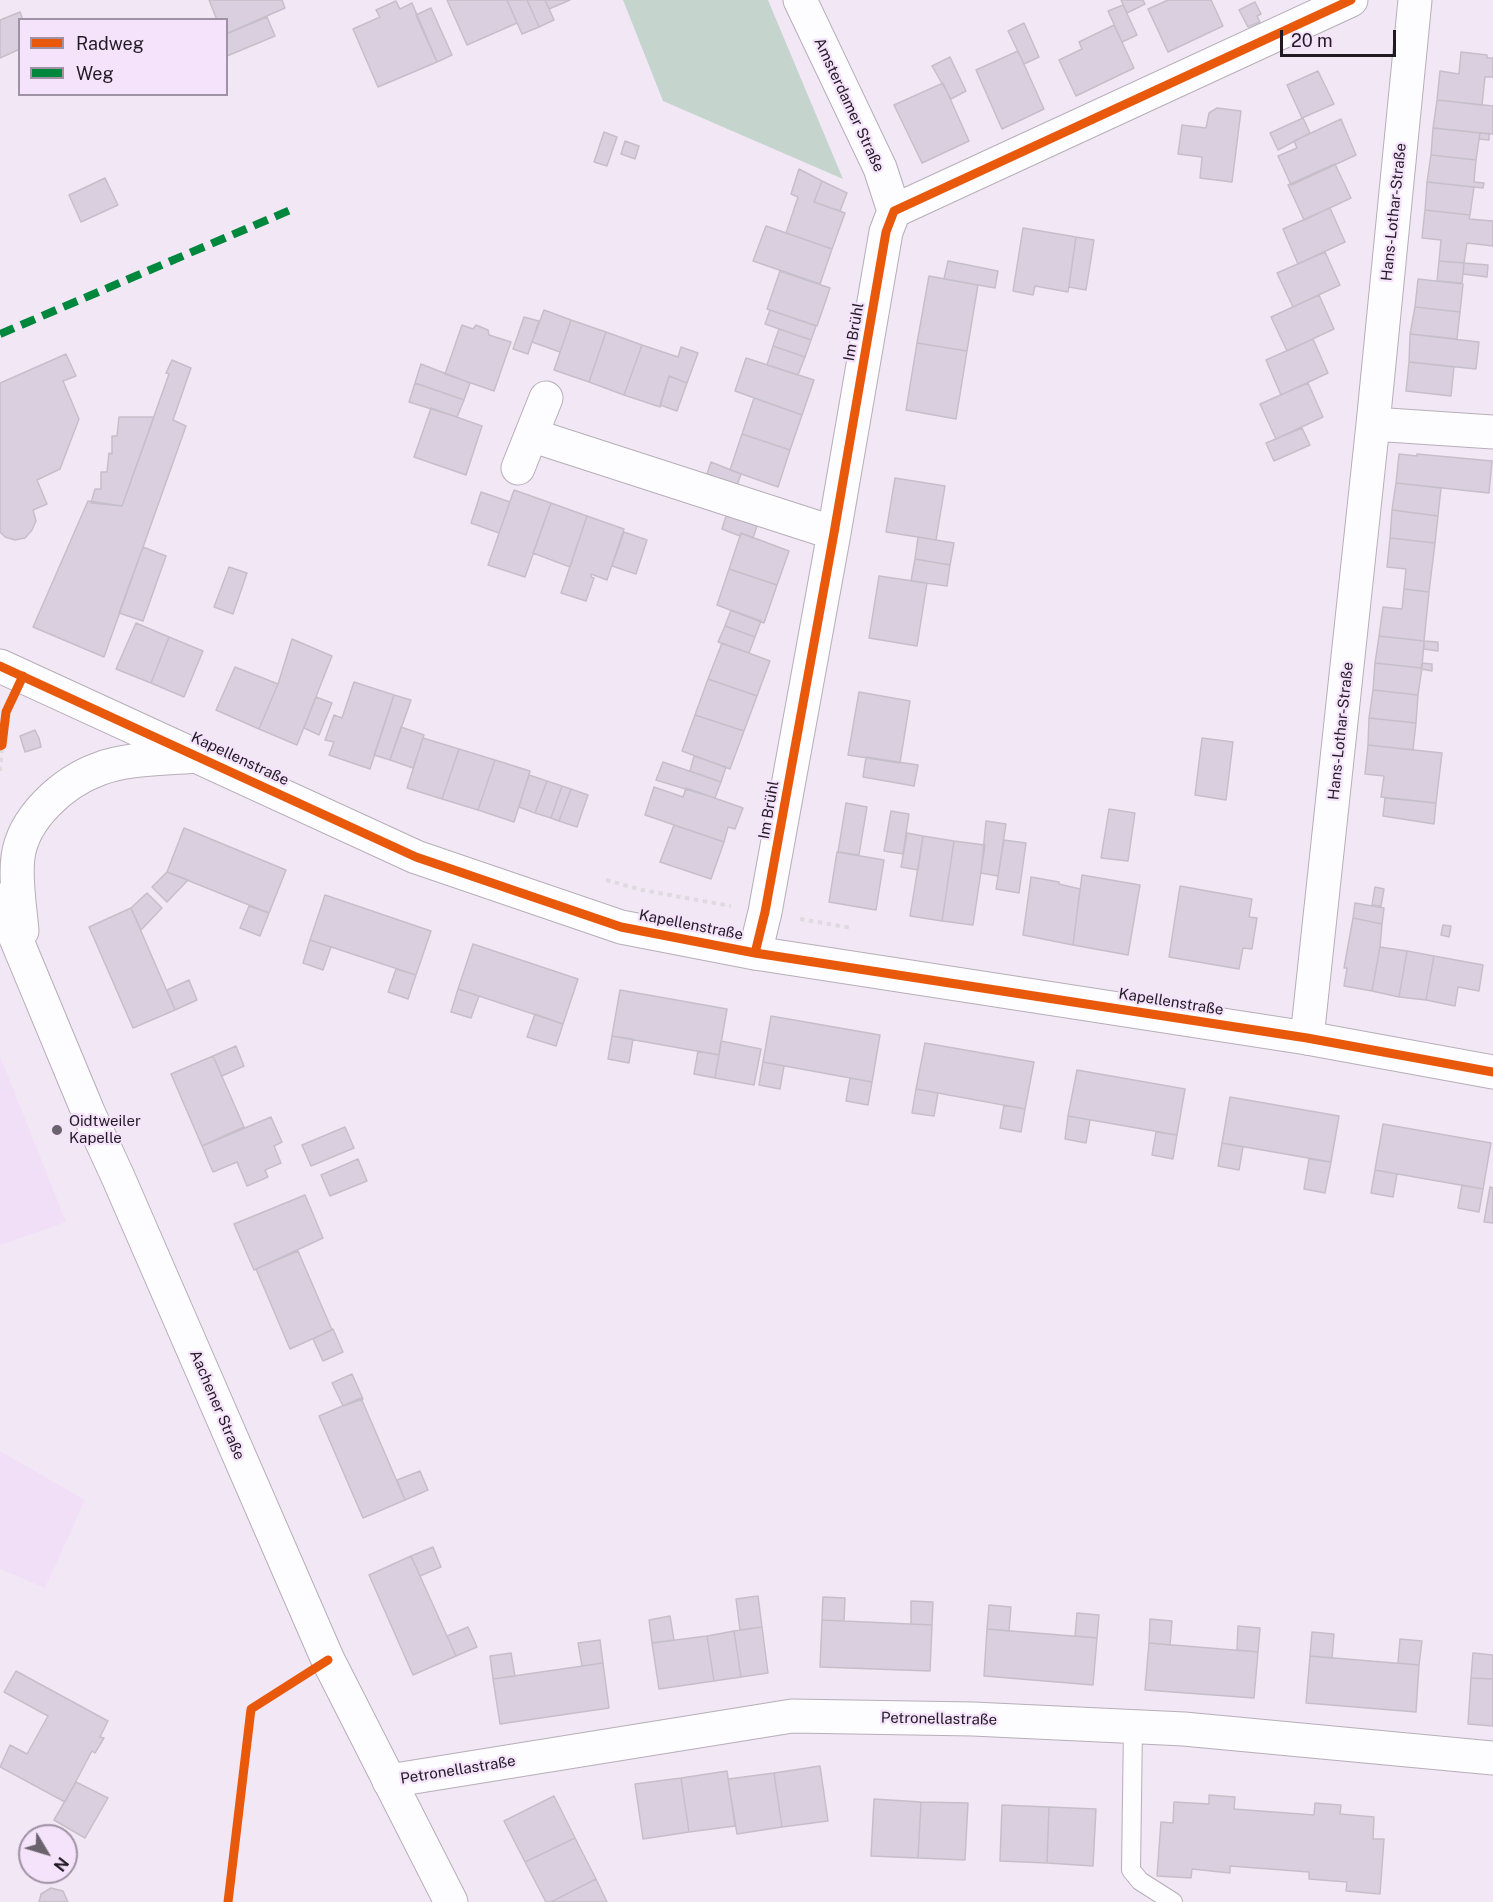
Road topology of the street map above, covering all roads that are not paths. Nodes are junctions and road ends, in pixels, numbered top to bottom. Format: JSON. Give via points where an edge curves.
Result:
{"nodes":[{"id":1,"x":800,"y":0,"type":"edge"},
{"id":2,"x":1351,"y":0,"type":"edge"},
{"id":3,"x":1415,"y":0,"type":"edge"},
{"id":4,"x":894,"y":211,"type":"junction"},
{"id":5,"x":546,"y":398,"type":"dead end"},
{"id":6,"x":1373,"y":424,"type":"junction"},
{"id":7,"x":1493,"y":432,"type":"edge"},
{"id":8,"x":531,"y":435,"type":"junction"},
{"id":9,"x":518,"y":468,"type":"dead end"},
{"id":10,"x":834,"y":532,"type":"junction"},
{"id":11,"x":0,"y":666,"type":"edge"},
{"id":12,"x":197,"y":756,"type":"junction"},
{"id":13,"x":0,"y":900,"type":"edge"},
{"id":14,"x":756,"y":953,"type":"junction"},
{"id":15,"x":24,"y":957,"type":"junction"},
{"id":16,"x":1307,"y":1038,"type":"junction"},
{"id":17,"x":1493,"y":1072,"type":"edge"},
{"id":18,"x":1134,"y":1727,"type":"junction"},
{"id":19,"x":1493,"y":1758,"type":"edge"},
{"id":20,"x":389,"y":1781,"type":"junction"},
{"id":21,"x":451,"y":1902,"type":"edge"},
{"id":22,"x":1173,"y":1902,"type":"edge"}],
"edges":[{"from":1,"to":4,"type":"street","name":"Amsterdamer Straße","via":[[880,168]]},
{"from":2,"to":4,"type":"street"},
{"from":3,"to":6,"type":"street","name":"Hans-Lothar-Straße"},
{"from":4,"to":10,"type":"street","name":"Im Brühl","via":[[886,232]]},
{"from":5,"to":8,"type":"street"},
{"from":6,"to":7,"type":"street"},
{"from":6,"to":16,"type":"street","name":"Hans-Lothar-Straße"},
{"from":8,"to":9,"type":"street"},
{"from":8,"to":10,"type":"street"},
{"from":10,"to":14,"type":"street","name":"Im Brühl"},
{"from":11,"to":12,"type":"street","name":"Kapellenstraße"},
{"from":12,"to":14,"type":"street","name":"Kapellenstraße","via":[[416,857],[621,927]]},
{"from":12,"to":15,"type":"street","via":[[99,768],[60,790],[35,816],[18,856]]},
{"from":13,"to":15,"type":"street","name":"Aachener Straße"},
{"from":14,"to":16,"type":"street","name":"Kapellenstraße"},
{"from":15,"to":20,"type":"street","name":"Aachener Straße","via":[[328,1660]]},
{"from":16,"to":17,"type":"street","name":"Kapellenstraße"},
{"from":18,"to":19,"type":"street","name":"Petronellastraße"},
{"from":18,"to":20,"type":"street","name":"Petronellastraße","via":[[792,1716]]},
{"from":18,"to":22,"type":"lane","via":[[1131,1870],[1140,1881]]},
{"from":20,"to":21,"type":"street","name":"Aachener Straße"}]}
